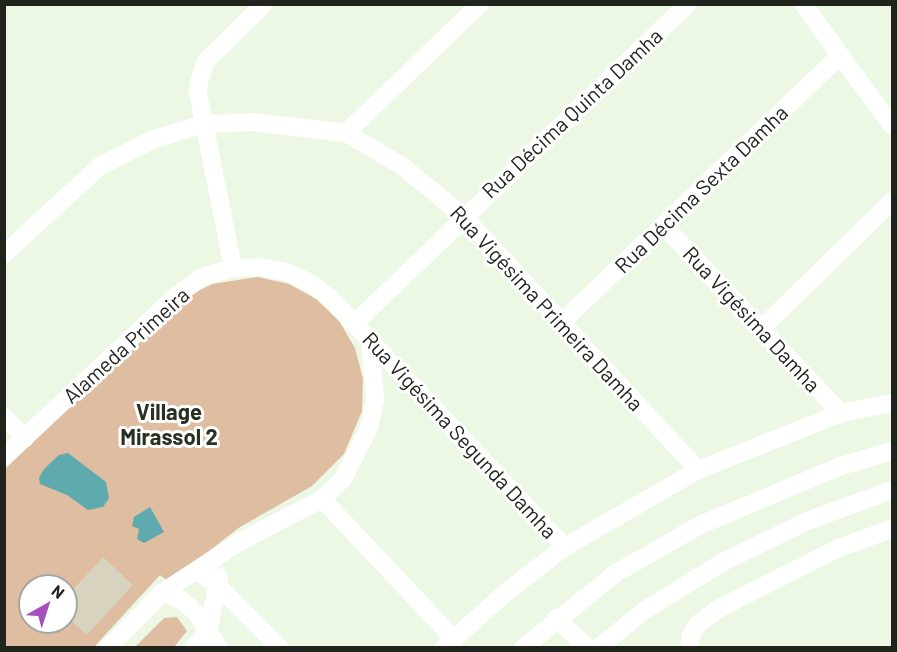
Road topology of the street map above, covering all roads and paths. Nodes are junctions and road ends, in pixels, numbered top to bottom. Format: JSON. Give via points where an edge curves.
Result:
{"nodes":[{"id":1,"x":264,"y":4,"type":"edge"},
{"id":2,"x":480,"y":4,"type":"edge"},
{"id":3,"x":688,"y":4,"type":"edge"},
{"id":4,"x":803,"y":4,"type":"edge"},
{"id":5,"x":839,"y":57,"type":"junction"},
{"id":6,"x":204,"y":124,"type":"junction"},
{"id":7,"x":892,"y":126,"type":"edge"},
{"id":8,"x":346,"y":133,"type":"junction"},
{"id":9,"x":892,"y":201,"type":"edge"},
{"id":10,"x":463,"y":216,"type":"junction"},
{"id":11,"x":663,"y":225,"type":"junction"},
{"id":12,"x":4,"y":254,"type":"edge"},
{"id":13,"x":233,"y":268,"type":"junction"},
{"id":14,"x":562,"y":321,"type":"junction"},
{"id":15,"x":355,"y":323,"type":"junction"},
{"id":16,"x":761,"y":329,"type":"junction"},
{"id":17,"x":370,"y":342,"type":"junction"},
{"id":18,"x":892,"y":402,"type":"edge"},
{"id":19,"x":841,"y":413,"type":"junction"},
{"id":20,"x":4,"y":417,"type":"edge"},
{"id":21,"x":25,"y":438,"type":"junction"},
{"id":22,"x":892,"y":451,"type":"edge"},
{"id":23,"x":4,"y":457,"type":"edge"},
{"id":24,"x":698,"y":470,"type":"junction"},
{"id":25,"x":892,"y":490,"type":"edge"},
{"id":26,"x":322,"y":499,"type":"junction"},
{"id":27,"x":892,"y":529,"type":"edge"},
{"id":28,"x":565,"y":547,"type":"junction"},
{"id":29,"x":224,"y":555,"type":"junction"},
{"id":30,"x":198,"y":572,"type":"junction"},
{"id":31,"x":218,"y":586,"type":"junction"},
{"id":32,"x":163,"y":592,"type":"junction"},
{"id":33,"x":556,"y":618,"type":"junction"},
{"id":34,"x":214,"y":640,"type":"edge"},
{"id":35,"x":690,"y":642,"type":"edge"},
{"id":36,"x":448,"y":643,"type":"edge"},
{"id":37,"x":526,"y":646,"type":"edge"},
{"id":38,"x":108,"y":648,"type":"edge"},
{"id":39,"x":193,"y":648,"type":"edge"},
{"id":40,"x":280,"y":648,"type":"edge"},
{"id":41,"x":588,"y":648,"type":"edge"},
{"id":42,"x":598,"y":648,"type":"edge"}],
"edges":[{"from":1,"to":6,"type":"street","via":[[206,61],[198,93]]},
{"from":2,"to":8,"type":"street"},
{"from":3,"to":10,"type":"street","name":"Rua Décima Quinta Damha"},
{"from":4,"to":5,"type":"street"},
{"from":5,"to":7,"type":"street"},
{"from":5,"to":11,"type":"street","name":"Rua Décima Sexta Damha"},
{"from":6,"to":8,"type":"street","name":"Rua Vigésima Primeira Damha","via":[[291,123]]},
{"from":6,"to":12,"type":"street","name":"Rua Vigésima Primeira Damha","via":[[138,146],[100,166]]},
{"from":6,"to":13,"type":"street"},
{"from":8,"to":10,"type":"street","name":"Rua Vigésima Primeira Damha","via":[[402,166]]},
{"from":9,"to":16,"type":"street"},
{"from":10,"to":14,"type":"street","name":"Rua Vigésima Primeira Damha"},
{"from":10,"to":15,"type":"street","name":"Rua Décima Quinta Damha"},
{"from":11,"to":14,"type":"street","name":"Rua Décima Sexta Damha"},
{"from":11,"to":16,"type":"street","name":"Rua Vigésima Damha"},
{"from":13,"to":15,"type":"street","name":"Alameda Primeira","via":[[260,267],[286,272],[311,283]]},
{"from":13,"to":21,"type":"street","name":"Alameda Primeira","via":[[203,278],[177,295]]},
{"from":14,"to":24,"type":"street","name":"Rua Vigésima Primeira Damha"},
{"from":15,"to":17,"type":"street","name":"Rua Vigésima Segunda Damha"},
{"from":16,"to":19,"type":"street","name":"Rua Vigésima Damha"},
{"from":17,"to":26,"type":"street","via":[[375,400],[369,428],[343,479]]},
{"from":17,"to":28,"type":"street","name":"Rua Vigésima Segunda Damha"},
{"from":18,"to":19,"type":"street"},
{"from":19,"to":24,"type":"street"},
{"from":20,"to":21,"type":"street"},
{"from":21,"to":23,"type":"street","name":"Alameda Primeira"},
{"from":22,"to":33,"type":"street","via":[[841,466],[700,525],[616,573]]},
{"from":24,"to":28,"type":"street"},
{"from":25,"to":42,"type":"street","via":[[807,521],[723,562],[645,610]]},
{"from":26,"to":29,"type":"street","via":[[280,519]]},
{"from":26,"to":36,"type":"street"},
{"from":27,"to":35,"type":"street","via":[[838,548],[718,609],[698,624]]},
{"from":28,"to":36,"type":"street"},
{"from":29,"to":30,"type":"street"},
{"from":29,"to":31,"type":"street"},
{"from":30,"to":31,"type":"street"},
{"from":30,"to":32,"type":"street"},
{"from":31,"to":34,"type":"street"},
{"from":31,"to":40,"type":"street"},
{"from":32,"to":34,"type":"street","via":[[183,601],[196,613]]},
{"from":32,"to":38,"type":"street"},
{"from":33,"to":37,"type":"street"},
{"from":33,"to":41,"type":"street"},
{"from":34,"to":39,"type":"street"}]}
